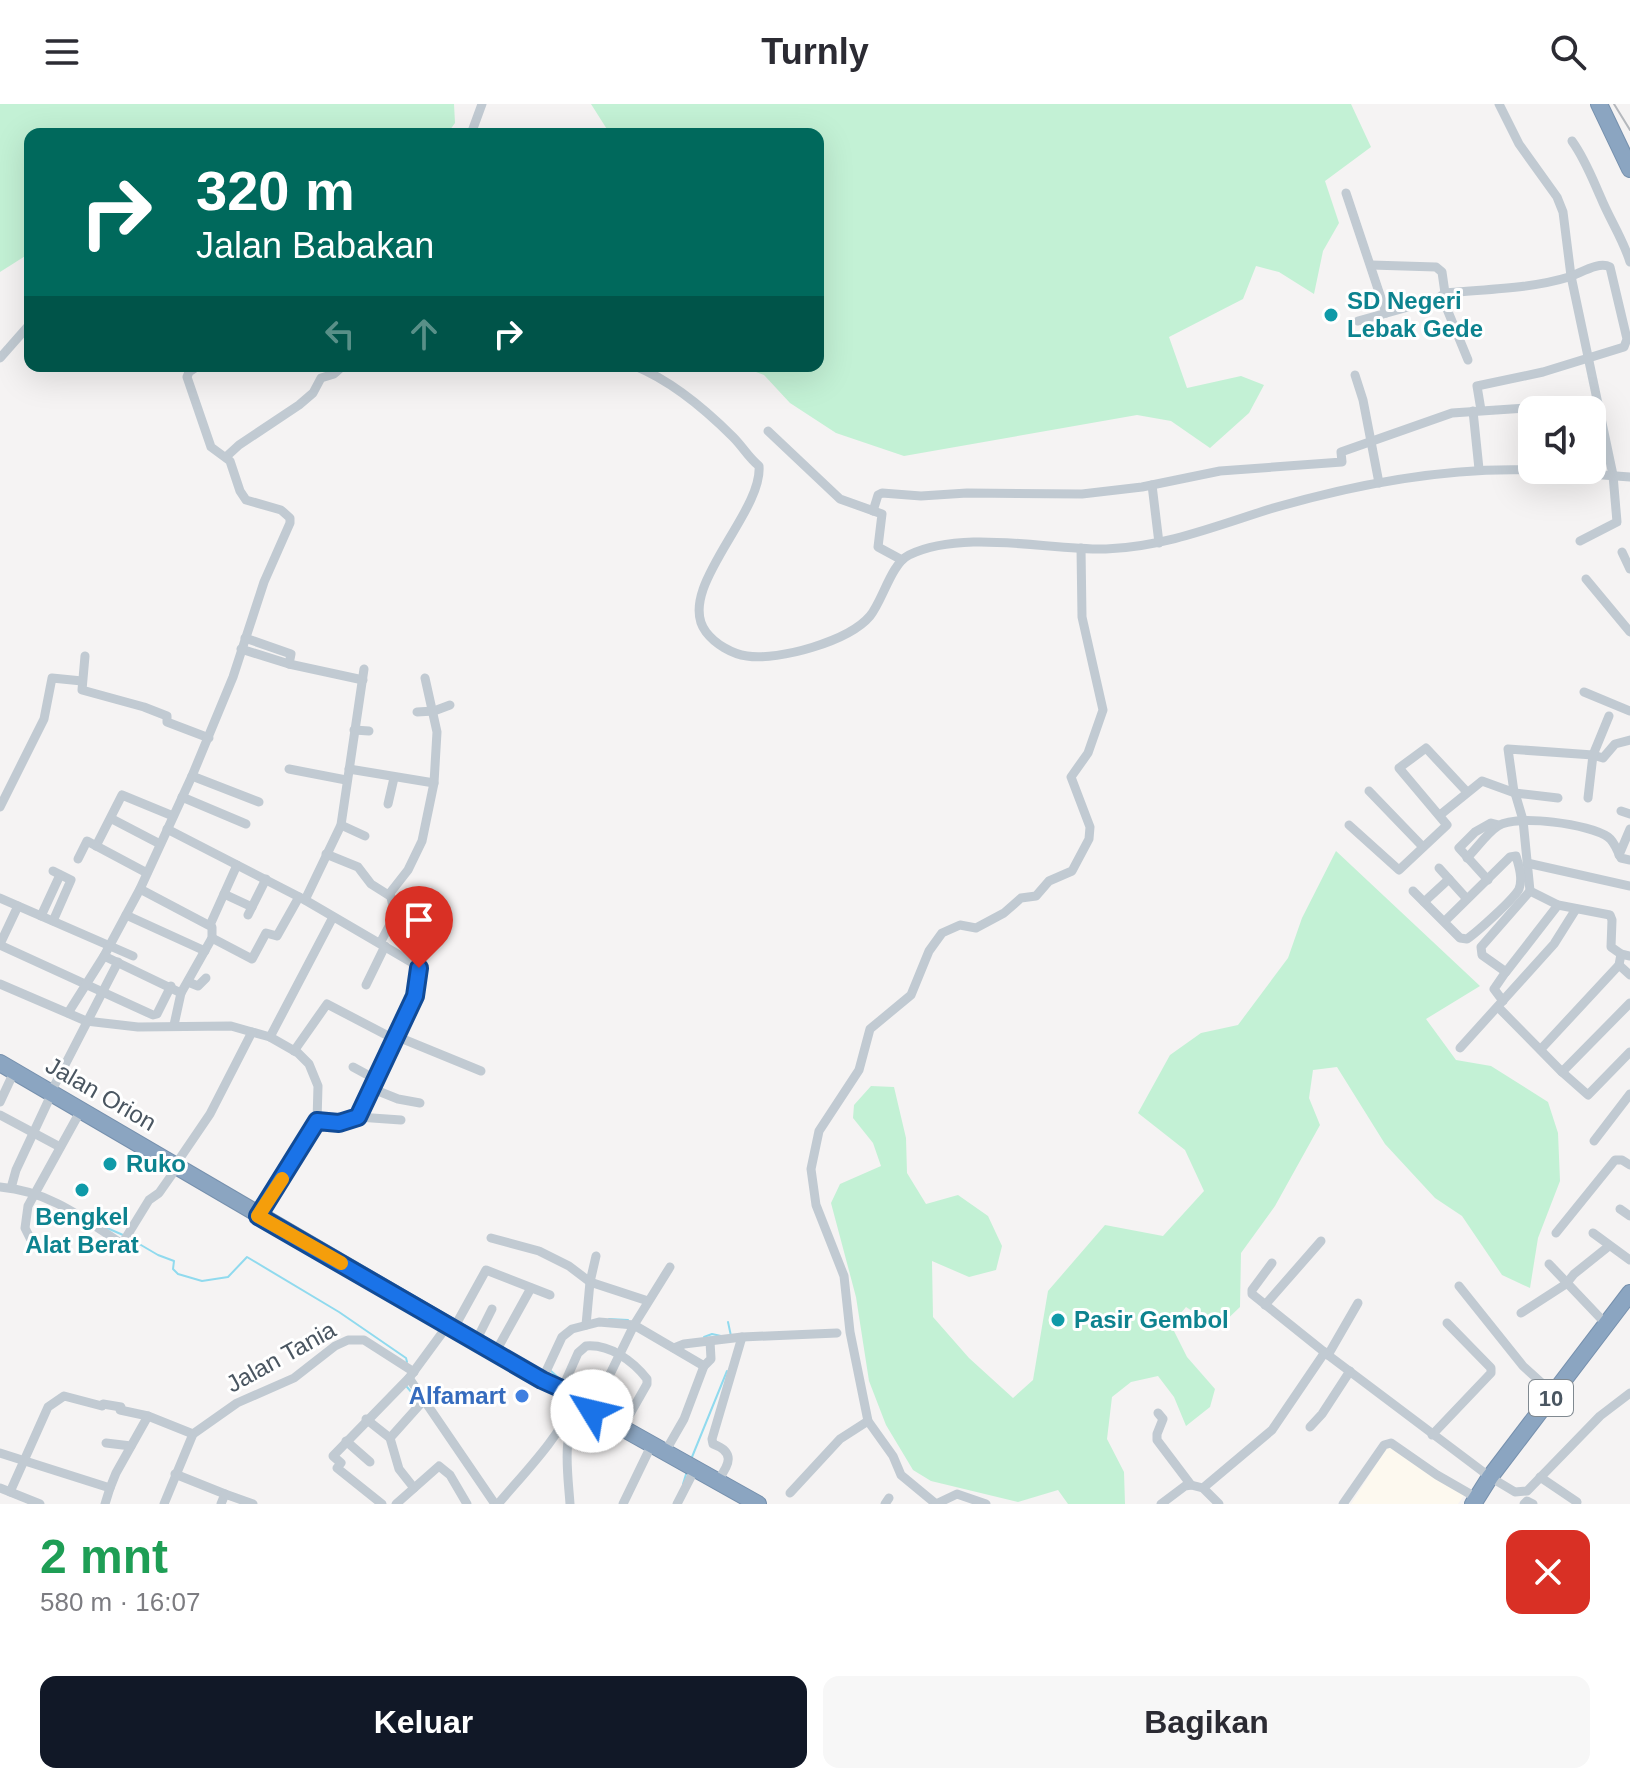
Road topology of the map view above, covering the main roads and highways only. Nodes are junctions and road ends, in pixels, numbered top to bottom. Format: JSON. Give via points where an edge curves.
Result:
{"nodes":[{"id":1,"x":1599,"y":104,"type":"edge"},
{"id":2,"x":1630,"y":169,"type":"edge"},
{"id":3,"x":7,"y":1068,"type":"edge"},
{"id":4,"x":1630,"y":1293,"type":"edge"},
{"id":5,"x":739,"y":1499,"type":"edge"},
{"id":6,"x":1475,"y":1501,"type":"edge"},
{"id":7,"x":758,"y":1504,"type":"edge"}],
"edges":[{"from":1,"to":2,"type":"highway"},
{"from":3,"to":5,"type":"highway","name":"Jalan Orion","via":[[718,1480]]},
{"from":4,"to":6,"type":"highway","number":"10"},
{"from":5,"to":7,"type":"highway","name":"Jalan Orion"}]}
